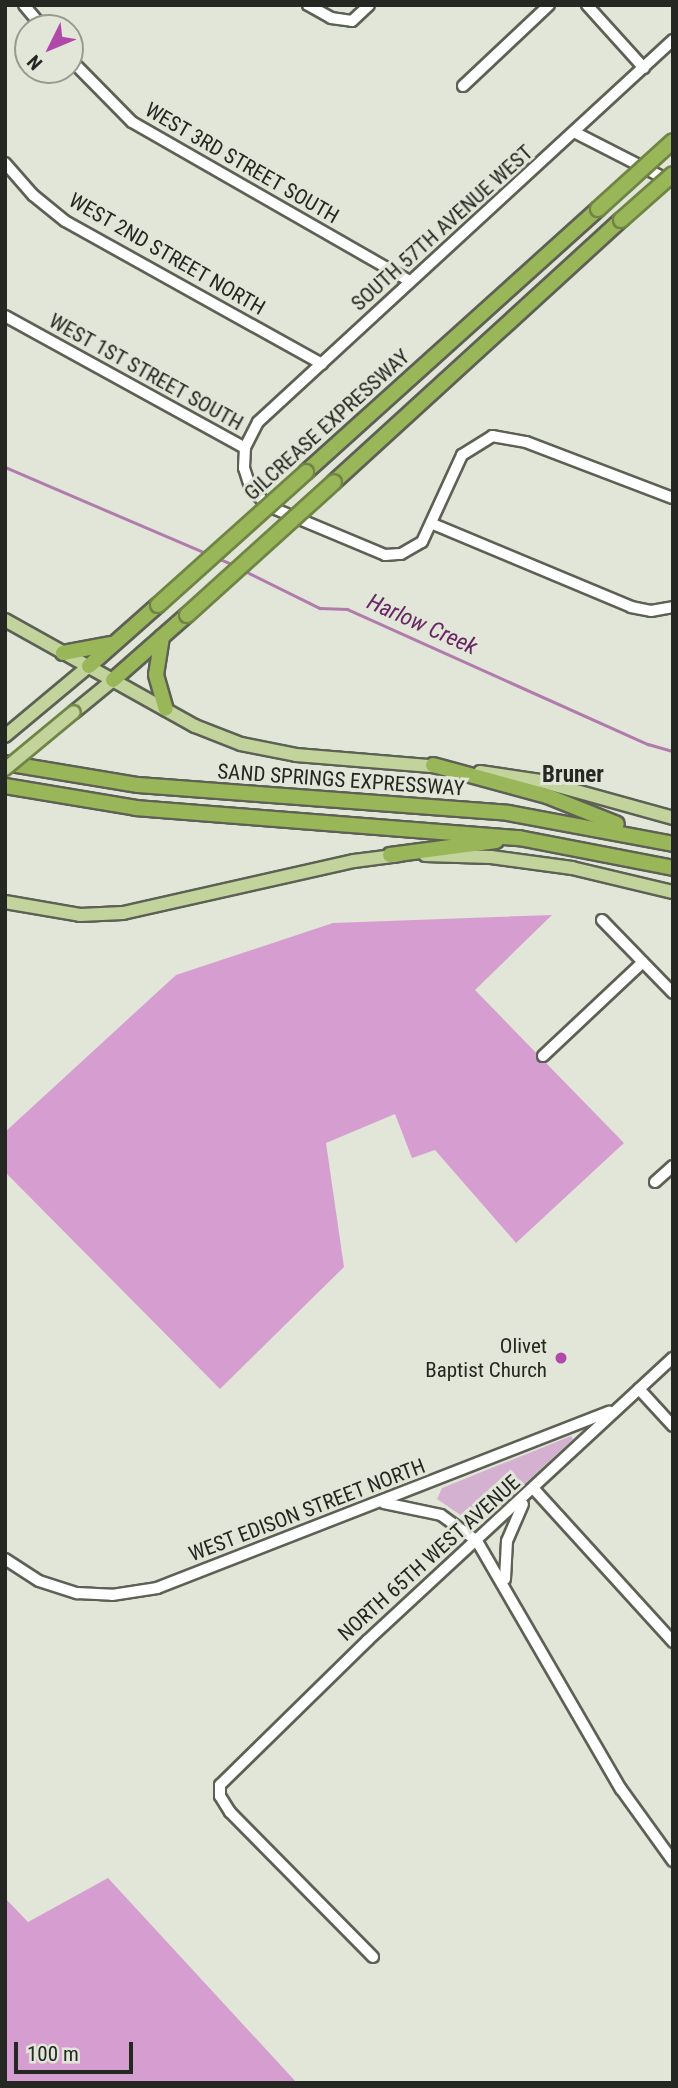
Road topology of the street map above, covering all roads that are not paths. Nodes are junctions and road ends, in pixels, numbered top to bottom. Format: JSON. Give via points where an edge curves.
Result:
{"nodes":[{"id":1,"x":307,"y":5,"type":"edge"},
{"id":2,"x":369,"y":5,"type":"edge"},
{"id":3,"x":549,"y":5,"type":"edge"},
{"id":4,"x":587,"y":5,"type":"edge"},
{"id":5,"x":673,"y":40,"type":"edge"},
{"id":6,"x":644,"y":68,"type":"junction"},
{"id":7,"x":84,"y":73,"type":"edge"},
{"id":8,"x":463,"y":86,"type":"dead end"},
{"id":9,"x":576,"y":133,"type":"junction"},
{"id":10,"x":673,"y":141,"type":"edge"},
{"id":11,"x":5,"y":163,"type":"edge"},
{"id":12,"x":673,"y":174,"type":"edge"},
{"id":13,"x":673,"y":183,"type":"edge"},
{"id":14,"x":410,"y":281,"type":"junction"},
{"id":15,"x":5,"y":316,"type":"edge"},
{"id":16,"x":322,"y":364,"type":"junction"},
{"id":17,"x":245,"y":448,"type":"junction"},
{"id":18,"x":673,"y":498,"type":"edge"},
{"id":19,"x":433,"y":524,"type":"junction"},
{"id":20,"x":673,"y":607,"type":"edge"},
{"id":21,"x":5,"y":620,"type":"edge"},
{"id":22,"x":162,"y":637,"type":"junction"},
{"id":23,"x":116,"y":643,"type":"junction"},
{"id":24,"x":63,"y":653,"type":"junction"},
{"id":25,"x":89,"y":666,"type":"junction"},
{"id":26,"x":113,"y":680,"type":"junction"},
{"id":27,"x":166,"y":709,"type":"junction"},
{"id":28,"x":5,"y":736,"type":"edge"},
{"id":29,"x":5,"y":763,"type":"edge"},
{"id":30,"x":433,"y":765,"type":"junction"},
{"id":31,"x":5,"y":769,"type":"edge"},
{"id":32,"x":5,"y":786,"type":"edge"},
{"id":33,"x":673,"y":818,"type":"edge"},
{"id":34,"x":519,"y":838,"type":"junction"},
{"id":35,"x":657,"y":840,"type":"junction"},
{"id":36,"x":673,"y":844,"type":"edge"},
{"id":37,"x":390,"y":855,"type":"junction"},
{"id":38,"x":673,"y":868,"type":"edge"},
{"id":39,"x":673,"y":892,"type":"edge"},
{"id":40,"x":5,"y":902,"type":"edge"},
{"id":41,"x":602,"y":920,"type":"dead end"},
{"id":42,"x":643,"y":962,"type":"junction"},
{"id":43,"x":673,"y":993,"type":"edge"},
{"id":44,"x":543,"y":1056,"type":"dead end"},
{"id":45,"x":673,"y":1166,"type":"edge"},
{"id":46,"x":655,"y":1182,"type":"dead end"},
{"id":47,"x":673,"y":1358,"type":"edge"},
{"id":48,"x":639,"y":1389,"type":"junction"},
{"id":49,"x":619,"y":1407,"type":"junction"},
{"id":50,"x":673,"y":1426,"type":"edge"},
{"id":51,"x":534,"y":1489,"type":"junction"},
{"id":52,"x":381,"y":1503,"type":"junction"},
{"id":53,"x":477,"y":1541,"type":"junction"},
{"id":54,"x":5,"y":1559,"type":"edge"},
{"id":55,"x":506,"y":1585,"type":"junction"},
{"id":56,"x":673,"y":1642,"type":"edge"},
{"id":57,"x":673,"y":1861,"type":"edge"},
{"id":58,"x":373,"y":1957,"type":"dead end"}],
"edges":[{"from":1,"to":2,"type":"street","via":[[331,18],[352,21]]},
{"from":3,"to":8,"type":"street"},
{"from":4,"to":6,"type":"street"},
{"from":5,"to":6,"type":"street","name":"SOUTH 57TH AVENUE WEST"},
{"from":6,"to":9,"type":"street","name":"SOUTH 57TH AVENUE WEST"},
{"from":7,"to":14,"type":"street","name":"WEST 3RD STREET SOUTH","via":[[132,122]]},
{"from":9,"to":13,"type":"street"},
{"from":9,"to":14,"type":"street","name":"SOUTH 57TH AVENUE WEST"},
{"from":10,"to":23,"type":"highway","name":"GILCREASE EXPRESSWAY","bridge":true},
{"from":11,"to":16,"type":"street","name":"WEST 2ND STREET NORTH","via":[[33,195],[65,221]]},
{"from":12,"to":22,"type":"highway","bridge":true},
{"from":14,"to":16,"type":"street","name":"SOUTH 57TH AVENUE WEST"},
{"from":15,"to":17,"type":"street","name":"WEST 1ST STREET SOUTH"},
{"from":16,"to":17,"type":"street","name":"SOUTH 57TH AVENUE WEST","via":[[258,422]]},
{"from":17,"to":19,"type":"street","name":"WEST 1ST STREET SOUTH","via":[[246,478],[260,501],[376,552],[408,551]]},
{"from":18,"to":19,"type":"street","via":[[511,437],[492,436],[475,442],[462,455]]},
{"from":19,"to":20,"type":"street","via":[[651,611]]},
{"from":21,"to":24,"type":"main road"},
{"from":22,"to":26,"type":"highway"},
{"from":22,"to":27,"type":"highway","via":[[156,675]]},
{"from":23,"to":24,"type":"highway"},
{"from":23,"to":25,"type":"highway","name":"GILCREASE EXPRESSWAY"},
{"from":24,"to":25,"type":"main road"},
{"from":25,"to":26,"type":"main road"},
{"from":25,"to":28,"type":"main road","name":"GILCREASE EXPRESSWAY"},
{"from":26,"to":27,"type":"main road"},
{"from":26,"to":31,"type":"main road","bridge":true},
{"from":27,"to":30,"type":"main road","via":[[216,735],[263,750]]},
{"from":29,"to":35,"type":"highway","name":"SAND SPRINGS EXPRESSWAY","via":[[138,785],[508,813]]},
{"from":30,"to":33,"type":"main road","via":[[540,781]]},
{"from":30,"to":35,"type":"highway","via":[[547,796]]},
{"from":32,"to":34,"type":"highway","name":"SAND SPRINGS EXPRESSWAY","via":[[136,808]]},
{"from":34,"to":37,"type":"highway"},
{"from":34,"to":38,"type":"highway","name":"SAND SPRINGS EXPRESSWAY"},
{"from":35,"to":36,"type":"highway","name":"SAND SPRINGS EXPRESSWAY"},
{"from":37,"to":39,"type":"main road","via":[[517,860]]},
{"from":37,"to":40,"type":"main road","via":[[122,913],[80,915]]},
{"from":41,"to":42,"type":"street"},
{"from":42,"to":43,"type":"street"},
{"from":42,"to":44,"type":"street"},
{"from":45,"to":46,"type":"street"},
{"from":47,"to":48,"type":"street","name":"NORTH 65TH WEST AVENUE"},
{"from":48,"to":49,"type":"street","name":"NORTH 65TH WEST AVENUE"},
{"from":48,"to":50,"type":"street"},
{"from":49,"to":51,"type":"street","name":"NORTH 65TH WEST AVENUE"},
{"from":49,"to":52,"type":"street","name":"WEST EDISON STREET NORTH"},
{"from":51,"to":53,"type":"street","name":"NORTH 65TH WEST AVENUE"},
{"from":51,"to":55,"type":"street","via":[[516,1516],[507,1541]]},
{"from":51,"to":56,"type":"street"},
{"from":52,"to":53,"type":"street","via":[[433,1512],[456,1522]]},
{"from":52,"to":54,"type":"street","name":"WEST EDISON STREET NORTH","via":[[177,1581],[126,1594],[66,1590],[33,1578]]},
{"from":53,"to":55,"type":"street"},
{"from":53,"to":58,"type":"street","name":"NORTH 65TH WEST AVENUE","via":[[228,1775],[219,1793],[230,1812]]},
{"from":55,"to":57,"type":"street","via":[[621,1789]]}]}
